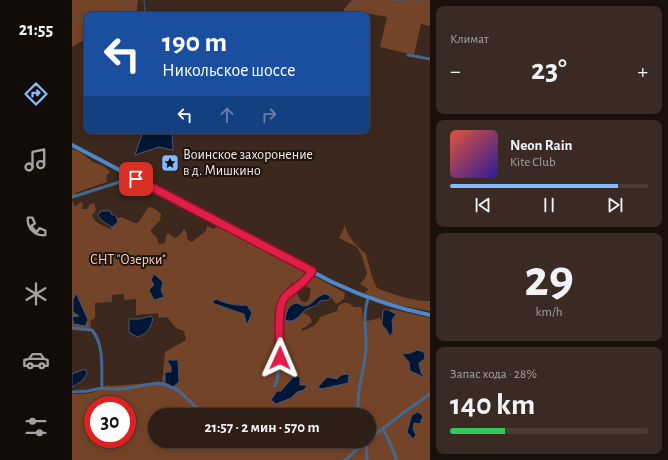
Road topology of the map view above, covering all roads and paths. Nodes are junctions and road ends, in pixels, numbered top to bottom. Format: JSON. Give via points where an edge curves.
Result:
{"nodes":[{"id":1,"x":408,"y":55,"type":"dead end"},
{"id":2,"x":430,"y":60,"type":"edge"},
{"id":3,"x":72,"y":145,"type":"edge"},
{"id":4,"x":129,"y":175,"type":"junction"},
{"id":5,"x":72,"y":197,"type":"edge"},
{"id":6,"x":312,"y":271,"type":"junction"},
{"id":7,"x":368,"y":298,"type":"junction"},
{"id":8,"x":430,"y":314,"type":"edge"},
{"id":9,"x":72,"y":328,"type":"edge"},
{"id":10,"x":275,"y":386,"type":"dead end"},
{"id":11,"x":102,"y":388,"type":"junction"},
{"id":12,"x":72,"y":392,"type":"edge"},
{"id":13,"x":430,"y":394,"type":"edge"},
{"id":14,"x":197,"y":408,"type":"edge"},
{"id":15,"x":359,"y":408,"type":"edge"},
{"id":16,"x":382,"y":429,"type":"junction"},
{"id":17,"x":376,"y":434,"type":"edge"},
{"id":18,"x":359,"y":448,"type":"edge"},
{"id":19,"x":367,"y":448,"type":"edge"},
{"id":20,"x":345,"y":460,"type":"edge"},
{"id":21,"x":367,"y":460,"type":"edge"},
{"id":22,"x":397,"y":460,"type":"edge"}],
"edges":[{"from":1,"to":2,"type":"street"},
{"from":3,"to":4,"type":"main road"},
{"from":4,"to":5,"type":"street","via":[[123,181]]},
{"from":4,"to":6,"type":"main road"},
{"from":6,"to":7,"type":"main road"},
{"from":6,"to":10,"type":"street","via":[[306,280],[282,301],[278,323],[280,358]]},
{"from":7,"to":8,"type":"main road"},
{"from":7,"to":15,"type":"street","via":[[364,313],[366,352],[358,397]]},
{"from":9,"to":11,"type":"street","via":[[92,330],[100,343]]},
{"from":11,"to":12,"type":"street","via":[[88,392]]},
{"from":11,"to":14,"type":"street","via":[[116,389],[158,383],[178,390]]},
{"from":13,"to":16,"type":"street"},
{"from":16,"to":17,"type":"street"},
{"from":16,"to":22,"type":"street"},
{"from":18,"to":20,"type":"street"},
{"from":19,"to":21,"type":"street"}]}
